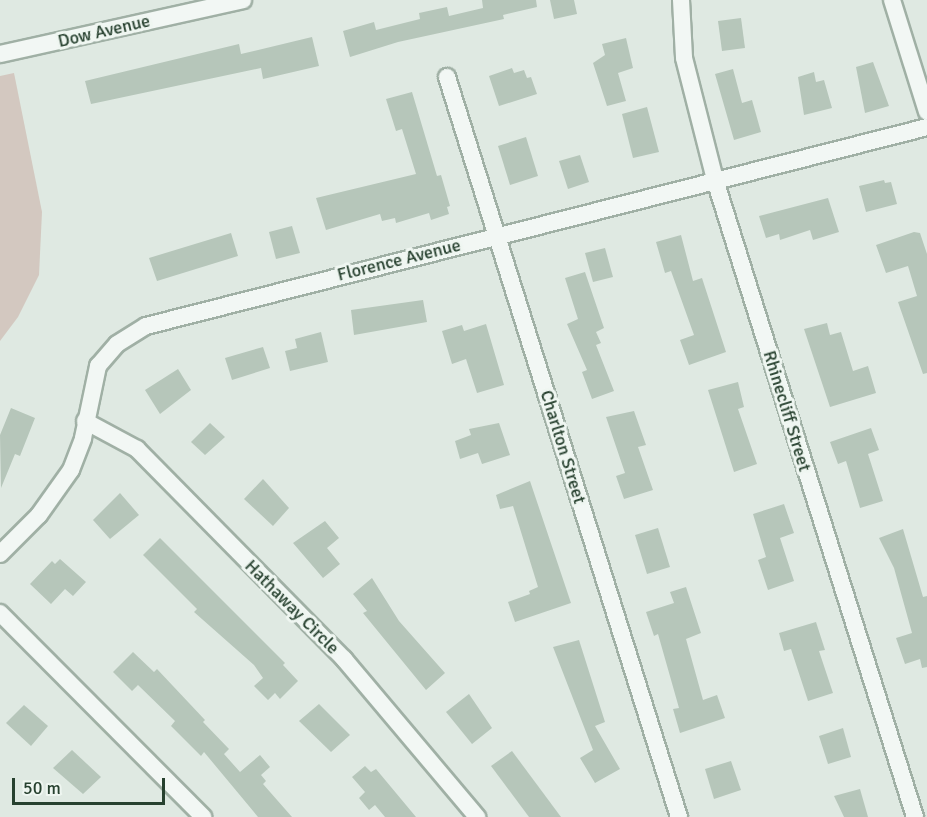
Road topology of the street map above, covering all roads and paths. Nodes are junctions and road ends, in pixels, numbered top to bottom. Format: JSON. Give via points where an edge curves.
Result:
{"nodes":[{"id":1,"x":243,"y":0,"type":"edge"},
{"id":2,"x":681,"y":0,"type":"edge"},
{"id":3,"x":892,"y":0,"type":"edge"},
{"id":4,"x":0,"y":54,"type":"edge"},
{"id":5,"x":447,"y":77,"type":"dead end"},
{"id":6,"x":927,"y":112,"type":"edge"},
{"id":7,"x":927,"y":127,"type":"edge"},
{"id":8,"x":715,"y":180,"type":"junction"},
{"id":9,"x":496,"y":236,"type":"junction"},
{"id":10,"x":86,"y":421,"type":"junction"},
{"id":11,"x":0,"y":554,"type":"edge"},
{"id":12,"x":0,"y":613,"type":"edge"},
{"id":13,"x":203,"y":817,"type":"edge"},
{"id":14,"x":477,"y":817,"type":"edge"},
{"id":15,"x":679,"y":817,"type":"edge"},
{"id":16,"x":915,"y":817,"type":"edge"}],
"edges":[{"from":1,"to":4,"type":"street","name":"Dow Avenue"},
{"from":2,"to":8,"type":"street","name":"Rhinecliff Street","via":[[686,66]]},
{"from":3,"to":6,"type":"street"},
{"from":5,"to":9,"type":"street","name":"Charlton Street"},
{"from":7,"to":8,"type":"street","name":"Florence Avenue"},
{"from":8,"to":9,"type":"street","name":"Florence Avenue"},
{"from":8,"to":16,"type":"street","name":"Rhinecliff Street"},
{"from":9,"to":10,"type":"street","name":"Florence Avenue","via":[[146,326],[117,344],[98,366]]},
{"from":9,"to":15,"type":"street","name":"Charlton Street"},
{"from":10,"to":11,"type":"street","name":"Florence Avenue","via":[[71,471],[39,515]]},
{"from":10,"to":14,"type":"street","name":"Hathaway Circle","via":[[122,438],[153,466],[344,659]]},
{"from":12,"to":13,"type":"street"}]}
